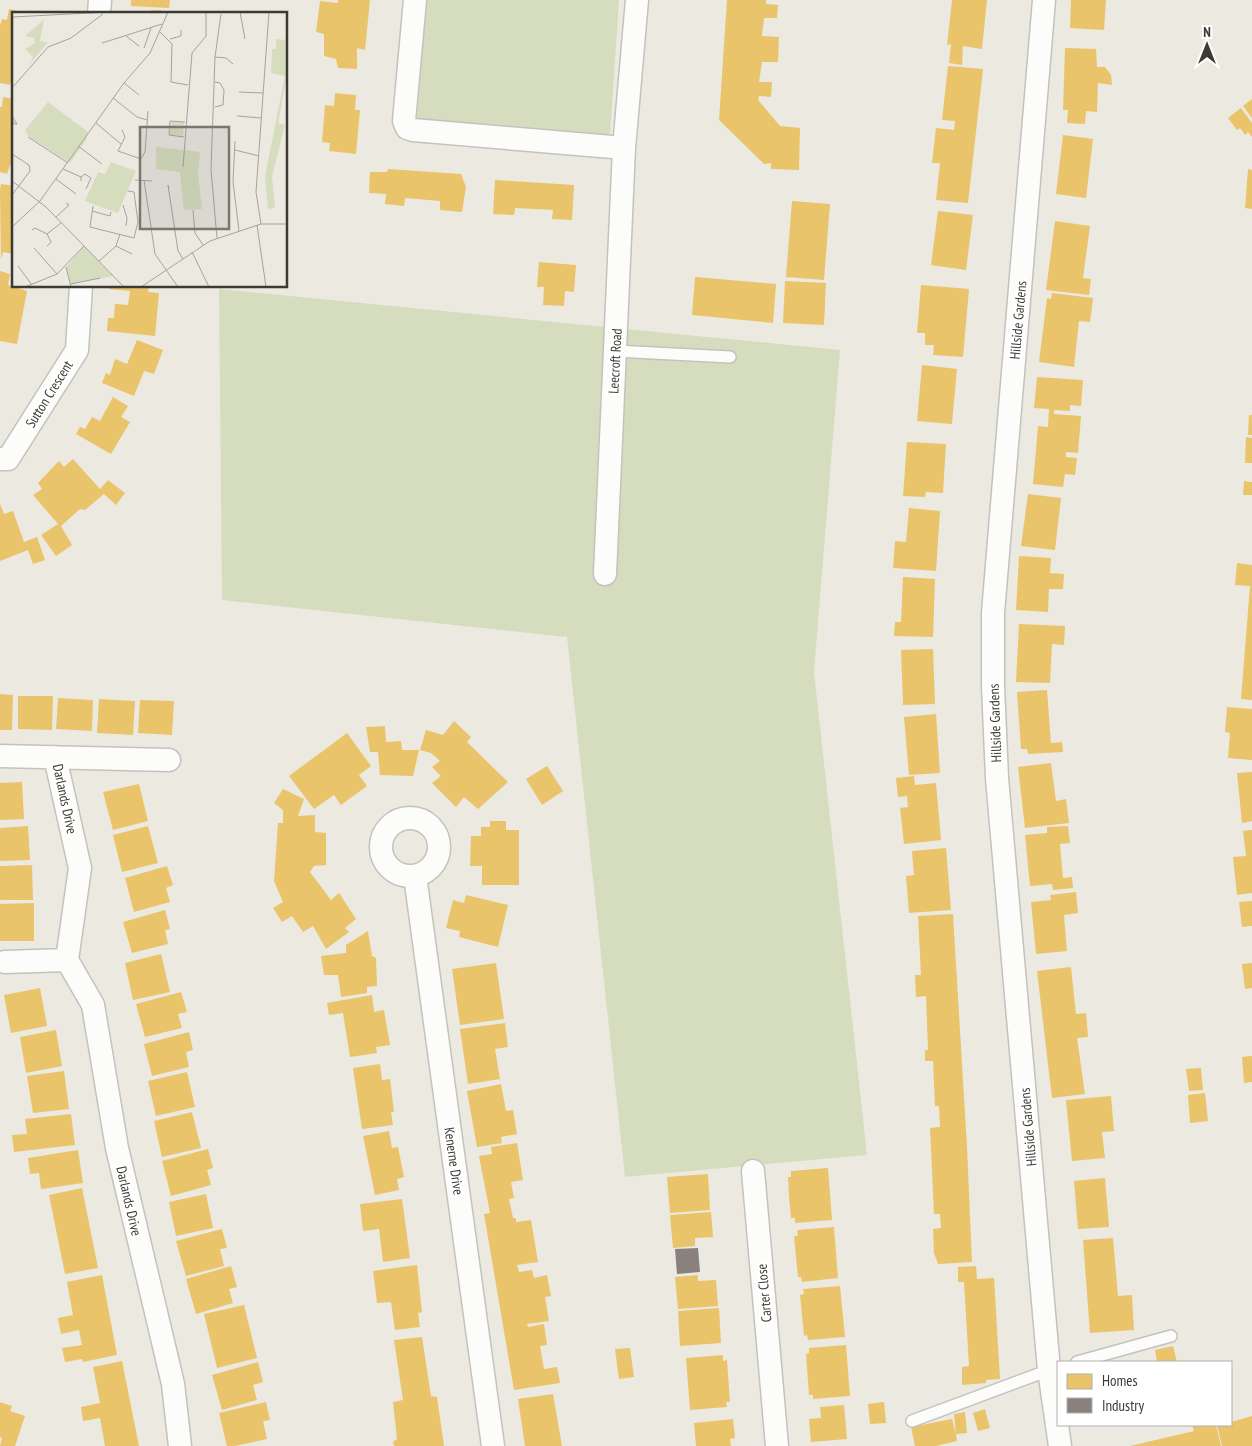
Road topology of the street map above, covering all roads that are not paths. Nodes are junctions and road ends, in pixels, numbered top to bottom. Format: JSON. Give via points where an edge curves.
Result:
{"nodes":[{"id":1,"x":415,"y":0,"type":"edge"},
{"id":2,"x":637,"y":0,"type":"edge"},
{"id":3,"x":1044,"y":0,"type":"edge"},
{"id":4,"x":624,"y":148,"type":"junction"},
{"id":5,"x":81,"y":288,"type":"edge"},
{"id":6,"x":615,"y":351,"type":"junction"},
{"id":7,"x":730,"y":357,"type":"dead end"},
{"id":8,"x":0,"y":459,"type":"edge"},
{"id":9,"x":605,"y":574,"type":"dead end"},
{"id":10,"x":0,"y":756,"type":"edge"},
{"id":11,"x":55,"y":757,"type":"junction"},
{"id":12,"x":169,"y":760,"type":"dead end"},
{"id":13,"x":414,"y":876,"type":"dead end"},
{"id":14,"x":67,"y":960,"type":"junction"},
{"id":15,"x":5,"y":962,"type":"dead end"},
{"id":16,"x":753,"y":1172,"type":"dead end"},
{"id":17,"x":1171,"y":1336,"type":"dead end"},
{"id":18,"x":1081,"y":1361,"type":"edge"},
{"id":19,"x":1054,"y":1369,"type":"edge"},
{"id":20,"x":1057,"y":1408,"type":"edge"},
{"id":21,"x":912,"y":1421,"type":"dead end"},
{"id":22,"x":1058,"y":1426,"type":"edge"},
{"id":23,"x":180,"y":1446,"type":"edge"},
{"id":24,"x":493,"y":1446,"type":"edge"},
{"id":25,"x":777,"y":1446,"type":"edge"},
{"id":26,"x":1060,"y":1446,"type":"edge"}],
"edges":[{"from":1,"to":4,"type":"street","via":[[404,121],[407,128]]},
{"from":2,"to":4,"type":"street","name":"Leecroft Road"},
{"from":3,"to":19,"type":"street","name":"Hillside Gardens","via":[[994,613],[993,686],[997,778]]},
{"from":4,"to":6,"type":"street","name":"Leecroft Road"},
{"from":5,"to":8,"type":"street","name":"Sutton Crescent","via":[[77,350],[8,459]]},
{"from":6,"to":7,"type":"lane"},
{"from":6,"to":9,"type":"street","name":"Leecroft Road"},
{"from":10,"to":11,"type":"street","name":"Darlands Drive"},
{"from":11,"to":12,"type":"street","name":"Darlands Drive"},
{"from":11,"to":14,"type":"street","name":"Darlands Drive","via":[[80,868]]},
{"from":13,"to":24,"type":"street","name":"Kenerne Drive"},
{"from":14,"to":15,"type":"street"},
{"from":14,"to":23,"type":"street","name":"Darlands Drive","via":[[93,1005],[117,1148],[172,1384]]},
{"from":16,"to":25,"type":"street","name":"Carter Close"},
{"from":17,"to":18,"type":"lane"},
{"from":19,"to":20,"type":"street","name":"Hillside Gardens"},
{"from":19,"to":21,"type":"lane"},
{"from":22,"to":26,"type":"street","name":"Hillside Gardens"}]}
